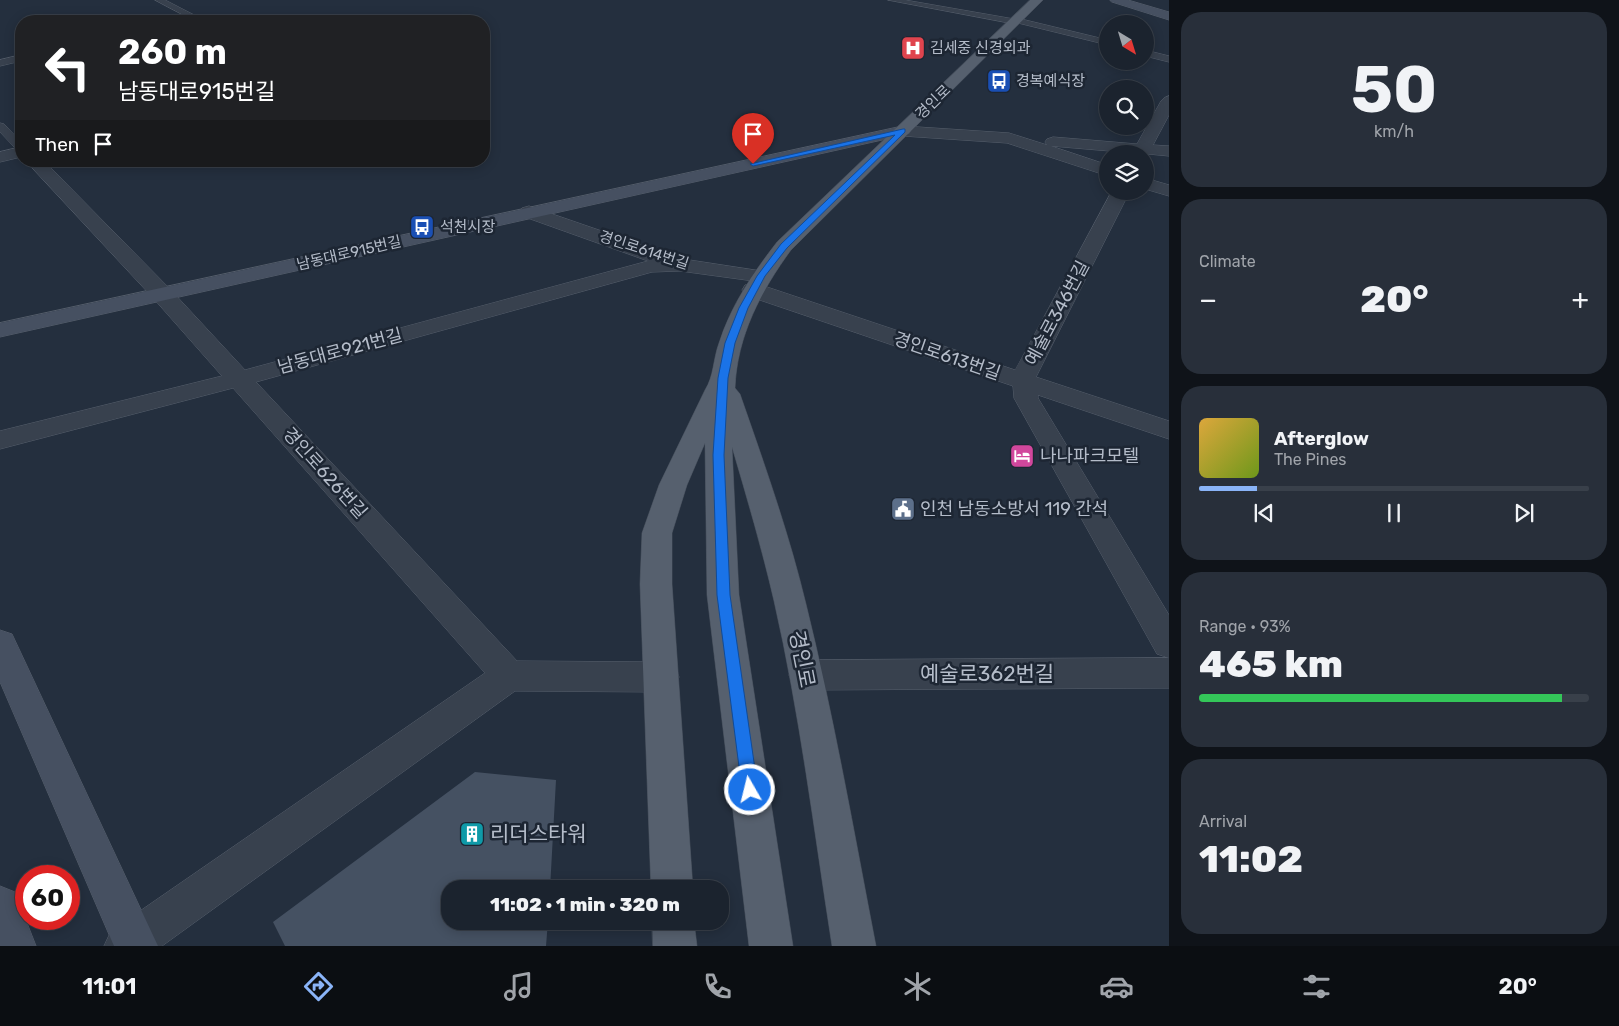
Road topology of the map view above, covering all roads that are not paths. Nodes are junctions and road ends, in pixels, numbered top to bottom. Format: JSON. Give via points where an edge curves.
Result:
{"nodes":[{"id":1,"x":159,"y":0,"type":"edge"},
{"id":2,"x":892,"y":0,"type":"edge"},
{"id":3,"x":1037,"y":0,"type":"edge"},
{"id":4,"x":1116,"y":0,"type":"edge"},
{"id":5,"x":190,"y":15,"type":"edge"},
{"id":6,"x":1169,"y":16,"type":"edge"},
{"id":7,"x":1016,"y":21,"type":"junction"},
{"id":8,"x":1099,"y":41,"type":"edge"},
{"id":9,"x":1154,"y":55,"type":"edge"},
{"id":10,"x":15,"y":59,"type":"edge"},
{"id":11,"x":1169,"y":59,"type":"edge"},
{"id":12,"x":0,"y":63,"type":"edge"},
{"id":13,"x":1169,"y":101,"type":"edge"},
{"id":14,"x":0,"y":126,"type":"edge"},
{"id":15,"x":903,"y":131,"type":"junction"},
{"id":16,"x":1009,"y":138,"type":"junction"},
{"id":17,"x":15,"y":143,"type":"edge"},
{"id":18,"x":1144,"y":145,"type":"edge"},
{"id":19,"x":1099,"y":147,"type":"edge"},
{"id":20,"x":1154,"y":151,"type":"edge"},
{"id":21,"x":1169,"y":151,"type":"edge"},
{"id":22,"x":15,"y":152,"type":"edge"},
{"id":23,"x":0,"y":157,"type":"edge"},
{"id":24,"x":40,"y":167,"type":"edge"},
{"id":25,"x":1099,"y":167,"type":"edge"},
{"id":26,"x":1154,"y":186,"type":"edge"},
{"id":27,"x":1169,"y":191,"type":"edge"},
{"id":28,"x":1116,"y":200,"type":"edge"},
{"id":29,"x":529,"y":212,"type":"junction"},
{"id":30,"x":680,"y":265,"type":"junction"},
{"id":31,"x":757,"y":283,"type":"junction"},
{"id":32,"x":162,"y":294,"type":"junction"},
{"id":33,"x":0,"y":330,"type":"edge"},
{"id":34,"x":723,"y":378,"type":"junction"},
{"id":35,"x":239,"y":379,"type":"junction"},
{"id":36,"x":1025,"y":383,"type":"junction"},
{"id":37,"x":1169,"y":430,"type":"edge"},
{"id":38,"x":0,"y":440,"type":"edge"},
{"id":39,"x":0,"y":644,"type":"edge"},
{"id":40,"x":1169,"y":644,"type":"edge"},
{"id":41,"x":1169,"y":673,"type":"edge"},
{"id":42,"x":806,"y":675,"type":"junction"},
{"id":43,"x":510,"y":676,"type":"junction"},
{"id":44,"x":662,"y":676,"type":"junction"},
{"id":45,"x":672,"y":880,"type":"edge"},
{"id":46,"x":0,"y":907,"type":"edge"},
{"id":47,"x":674,"y":930,"type":"edge"},
{"id":48,"x":132,"y":944,"type":"edge"},
{"id":49,"x":14,"y":946,"type":"edge"},
{"id":50,"x":675,"y":946,"type":"edge"},
{"id":51,"x":771,"y":946,"type":"edge"},
{"id":52,"x":854,"y":946,"type":"edge"}],
"edges":[{"from":1,"to":5,"type":"lane"},
{"from":2,"to":7,"type":"lane"},
{"from":3,"to":7,"type":"main road","name":"경인로"},
{"from":4,"to":6,"type":"street"},
{"from":7,"to":8,"type":"lane"},
{"from":7,"to":15,"type":"main road","name":"경인로"},
{"from":9,"to":11,"type":"lane"},
{"from":10,"to":12,"type":"lane"},
{"from":13,"to":18,"type":"street"},
{"from":14,"to":17,"type":"lane"},
{"from":15,"to":16,"type":"street"},
{"from":15,"to":29,"type":"street","name":"남동대로915번길"},
{"from":15,"to":31,"type":"main road","name":"경인로","via":[[784,246]]},
{"from":16,"to":19,"type":"street"},
{"from":16,"to":25,"type":"street"},
{"from":20,"to":21,"type":"street"},
{"from":22,"to":23,"type":"street"},
{"from":24,"to":32,"type":"street","name":"경인로626번길"},
{"from":26,"to":27,"type":"street"},
{"from":28,"to":36,"type":"street","name":"예술로346번길","via":[[1024,375]]},
{"from":29,"to":30,"type":"street","name":"경인로614번길"},
{"from":29,"to":32,"type":"street","name":"남동대로915번길"},
{"from":30,"to":31,"type":"street","name":"경인로614번길"},
{"from":30,"to":35,"type":"street","name":"남동대로921번길","via":[[651,266]]},
{"from":31,"to":34,"type":"main road","name":"경인로","via":[[730,343]]},
{"from":31,"to":36,"type":"street","name":"경인로613번길"},
{"from":32,"to":33,"type":"street","name":"남동대로915번길"},
{"from":32,"to":35,"type":"street","name":"경인로626번길"},
{"from":34,"to":42,"type":"main road","name":"경인로","via":[[767,515]]},
{"from":34,"to":44,"type":"main road","name":"경인로","via":[[673,485],[657,533],[656,584]]},
{"from":34,"to":51,"type":"main road","name":"경인로","via":[[718,455],[723,595]]},
{"from":35,"to":38,"type":"street","name":"남동대로921번길"},
{"from":35,"to":43,"type":"street","name":"경인로626번길"},
{"from":36,"to":37,"type":"street","name":"경인로613번길"},
{"from":36,"to":40,"type":"street","name":"예술로346번길","via":[[1026,398]]},
{"from":39,"to":48,"type":"street"},
{"from":41,"to":42,"type":"street","name":"예술로362번길"},
{"from":42,"to":52,"type":"main road","name":"경인로"},
{"from":43,"to":44,"type":"street"},
{"from":43,"to":48,"type":"street"},
{"from":44,"to":45,"type":"main road","name":"경인로"},
{"from":46,"to":49,"type":"street"},
{"from":47,"to":50,"type":"main road"}]}
